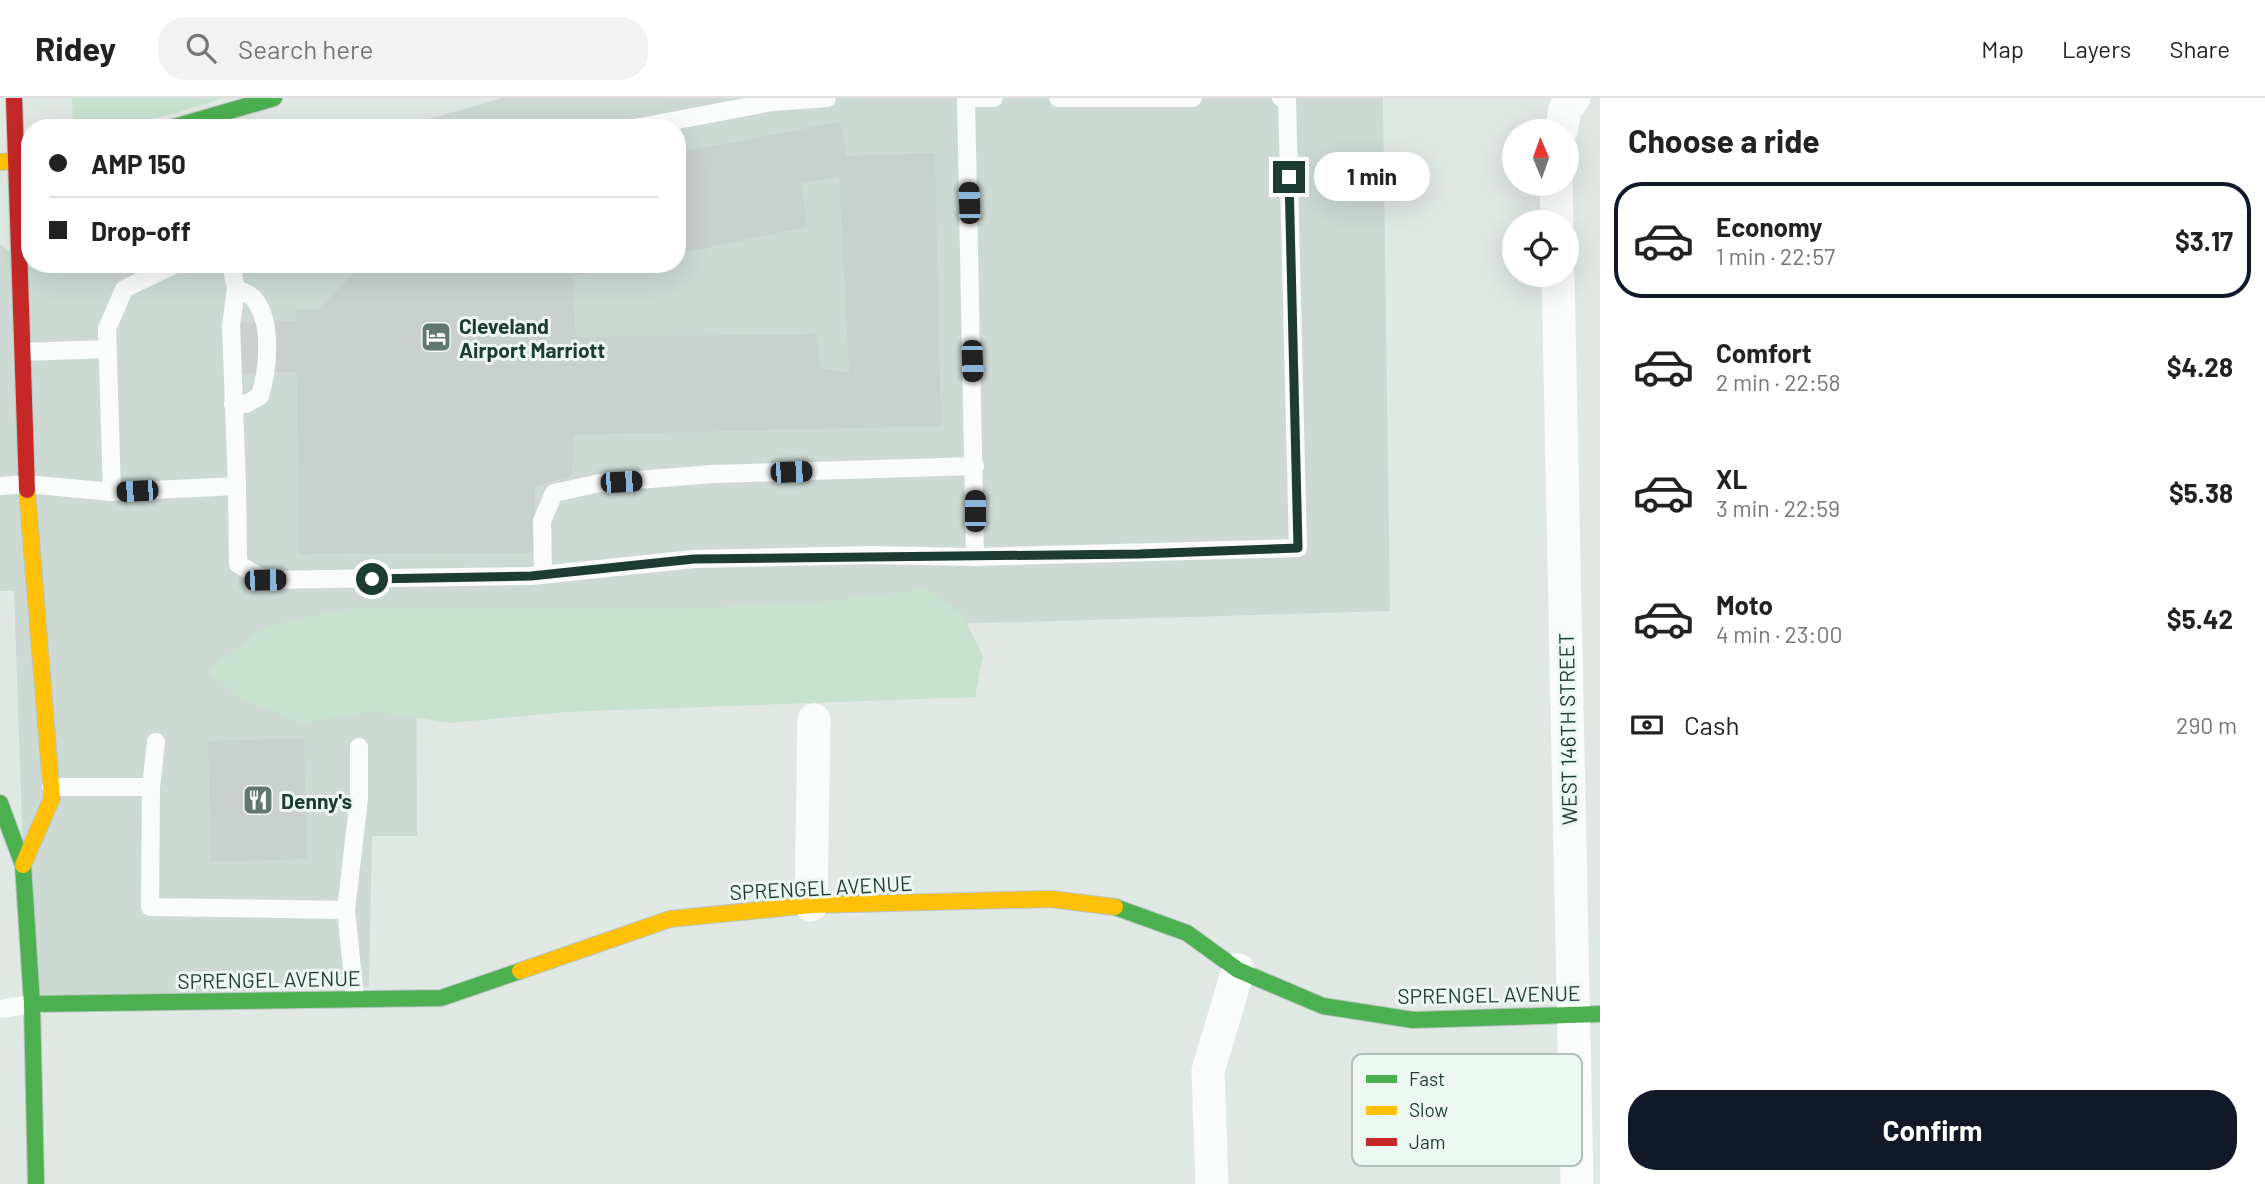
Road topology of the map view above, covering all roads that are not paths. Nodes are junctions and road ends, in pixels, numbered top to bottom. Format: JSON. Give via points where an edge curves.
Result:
{"nodes":[{"id":1,"x":14,"y":98,"type":"edge"},
{"id":2,"x":274,"y":98,"type":"edge"},
{"id":3,"x":827,"y":98,"type":"edge"},
{"id":4,"x":966,"y":98,"type":"edge"},
{"id":5,"x":994,"y":98,"type":"edge"},
{"id":6,"x":1058,"y":98,"type":"edge"},
{"id":7,"x":1193,"y":98,"type":"edge"},
{"id":8,"x":1281,"y":98,"type":"edge"},
{"id":9,"x":1574,"y":98,"type":"edge"},
{"id":10,"x":202,"y":119,"type":"edge"},
{"id":11,"x":682,"y":119,"type":"edge"},
{"id":12,"x":1563,"y":119,"type":"edge"},
{"id":13,"x":15,"y":161,"type":"edge"},
{"id":14,"x":157,"y":273,"type":"edge"},
{"id":15,"x":233,"y":273,"type":"edge"},
{"id":16,"x":1558,"y":287,"type":"edge"},
{"id":17,"x":236,"y":289,"type":"junction"},
{"id":18,"x":107,"y":349,"type":"junction"},
{"id":19,"x":24,"y":352,"type":"junction"},
{"id":20,"x":233,"y":404,"type":"junction"},
{"id":21,"x":975,"y":466,"type":"junction"},
{"id":22,"x":27,"y":484,"type":"junction"},
{"id":23,"x":0,"y":486,"type":"edge"},
{"id":24,"x":237,"y":486,"type":"junction"},
{"id":25,"x":112,"y":492,"type":"junction"},
{"id":26,"x":975,"y":557,"type":"junction"},
{"id":27,"x":543,"y":574,"type":"junction"},
{"id":28,"x":814,"y":720,"type":"dead end"},
{"id":29,"x":156,"y":743,"type":"dead end"},
{"id":30,"x":359,"y":747,"type":"dead end"},
{"id":31,"x":150,"y":787,"type":"junction"},
{"id":32,"x":51,"y":788,"type":"junction"},
{"id":33,"x":0,"y":803,"type":"edge"},
{"id":34,"x":23,"y":865,"type":"junction"},
{"id":35,"x":811,"y":905,"type":"junction"},
{"id":36,"x":346,"y":910,"type":"junction"},
{"id":37,"x":1238,"y":970,"type":"junction"},
{"id":38,"x":355,"y":998,"type":"junction"},
{"id":39,"x":33,"y":1004,"type":"junction"},
{"id":40,"x":0,"y":1009,"type":"edge"},
{"id":41,"x":1587,"y":1014,"type":"edge"},
{"id":42,"x":1582,"y":1099,"type":"edge"},
{"id":43,"x":1578,"y":1166,"type":"edge"},
{"id":44,"x":36,"y":1184,"type":"edge"},
{"id":45,"x":1212,"y":1184,"type":"edge"},
{"id":46,"x":1577,"y":1184,"type":"edge"}],
"edges":[{"from":1,"to":13,"type":"main road"},
{"from":2,"to":10,"type":"main road"},
{"from":3,"to":11,"type":"lane","via":[[772,102]]},
{"from":4,"to":5,"type":"lane"},
{"from":4,"to":21,"type":"lane"},
{"from":6,"to":7,"type":"lane"},
{"from":8,"to":26,"type":"lane","via":[[1287,98],[1298,548]]},
{"from":9,"to":12,"type":"street"},
{"from":13,"to":19,"type":"main road"},
{"from":14,"to":18,"type":"lane","via":[[124,289],[107,328]]},
{"from":15,"to":17,"type":"lane"},
{"from":16,"to":41,"type":"street","name":"WEST 146TH STREET"},
{"from":17,"to":20,"type":"lane","via":[[231,325]]},
{"from":17,"to":20,"type":"lane","via":[[254,297],[264,318],[266,375],[260,396],[246,404]]},
{"from":18,"to":19,"type":"lane"},
{"from":18,"to":25,"type":"lane"},
{"from":19,"to":22,"type":"main road"},
{"from":20,"to":24,"type":"lane"},
{"from":21,"to":26,"type":"lane"},
{"from":21,"to":27,"type":"lane","via":[[713,474],[600,483],[554,492],[542,521]]},
{"from":22,"to":23,"type":"lane"},
{"from":22,"to":25,"type":"lane"},
{"from":22,"to":32,"type":"main road"},
{"from":24,"to":25,"type":"lane"},
{"from":24,"to":27,"type":"lane","via":[[238,564],[265,580]]},
{"from":26,"to":27,"type":"lane","via":[[694,559]]},
{"from":28,"to":35,"type":"street"},
{"from":29,"to":31,"type":"lane"},
{"from":30,"to":36,"type":"lane","via":[[359,798]]},
{"from":31,"to":32,"type":"lane"},
{"from":31,"to":36,"type":"lane","via":[[150,907]]},
{"from":32,"to":34,"type":"main road","via":[[52,798]]},
{"from":33,"to":34,"type":"main road"},
{"from":34,"to":39,"type":"main road"},
{"from":35,"to":37,"type":"main road","name":"SPRENGEL AVENUE","via":[[1051,899],[1124,908],[1186,933]]},
{"from":35,"to":38,"type":"main road","name":"SPRENGEL AVENUE","via":[[670,919],[441,998]]},
{"from":36,"to":38,"type":"lane"},
{"from":37,"to":41,"type":"main road","name":"SPRENGEL AVENUE","via":[[1323,1006],[1413,1020]]},
{"from":37,"to":45,"type":"street","via":[[1208,1071]]},
{"from":38,"to":39,"type":"main road","name":"SPRENGEL AVENUE"},
{"from":39,"to":40,"type":"lane"},
{"from":39,"to":44,"type":"main road"},
{"from":41,"to":42,"type":"street","name":"WEST 146TH STREET"},
{"from":43,"to":46,"type":"street","name":"WEST 146TH STREET"}]}
